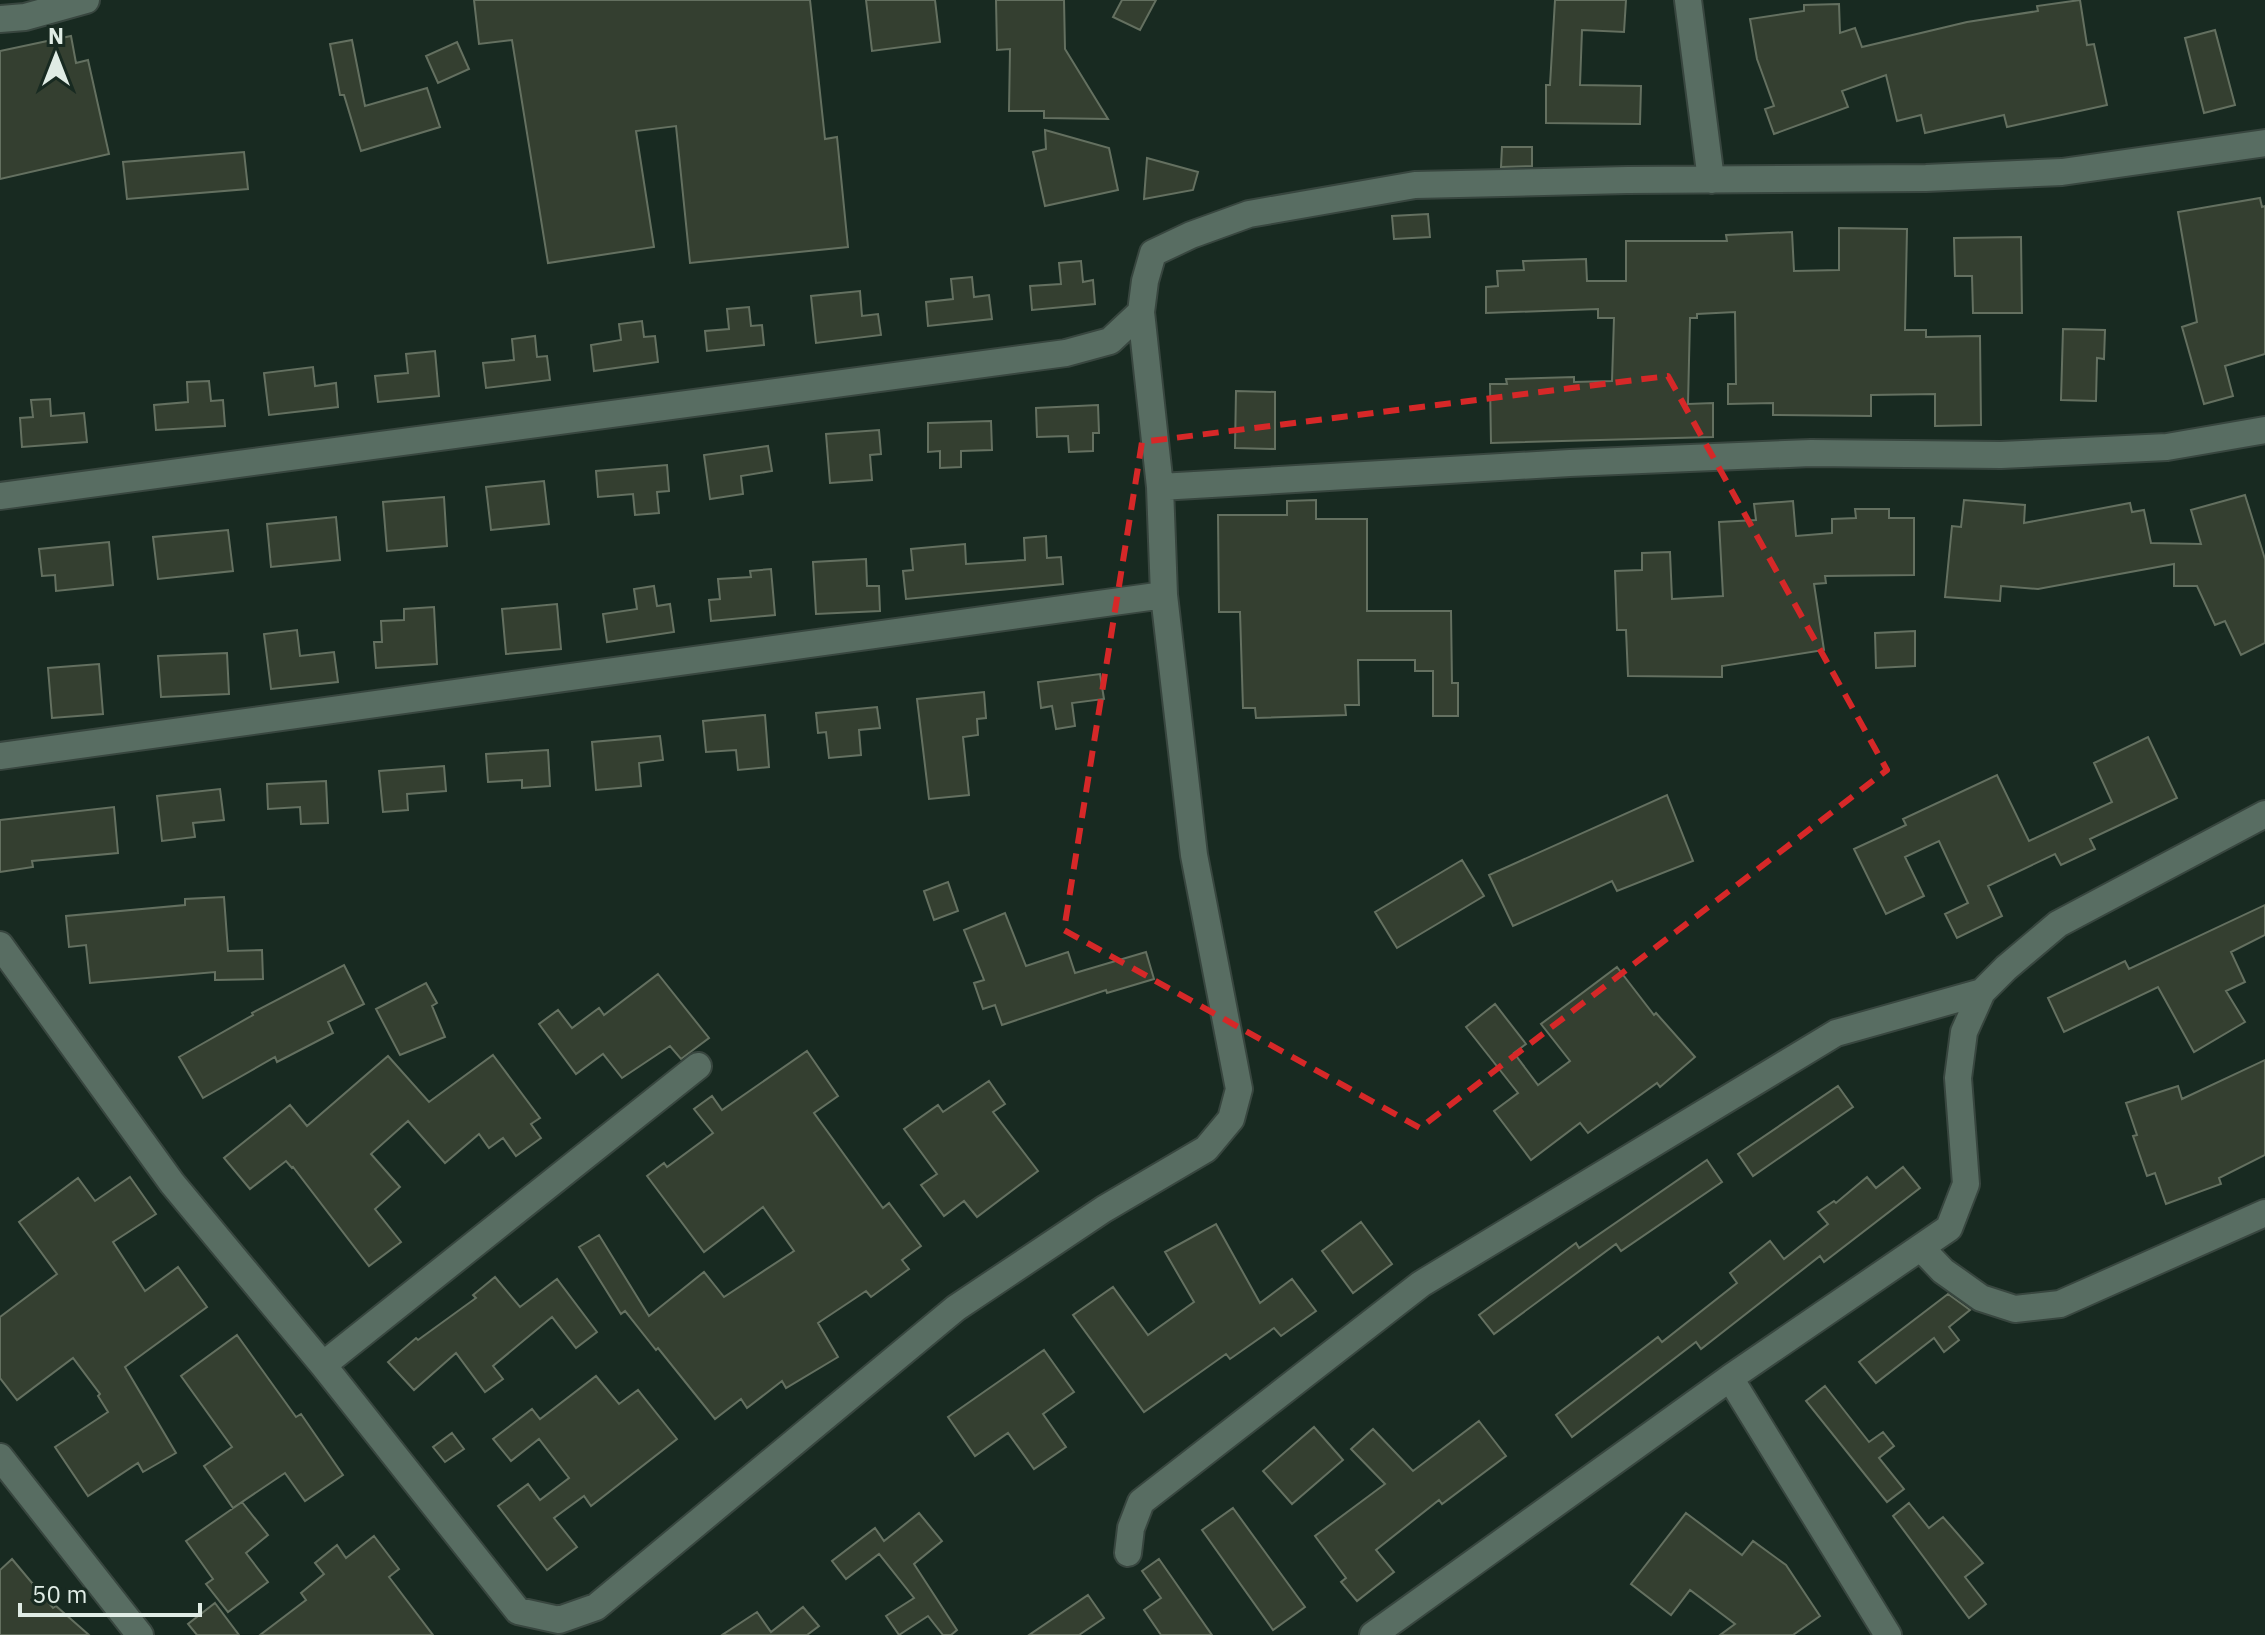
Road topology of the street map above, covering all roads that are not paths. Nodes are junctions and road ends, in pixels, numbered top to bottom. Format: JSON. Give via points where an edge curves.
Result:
{"nodes":[{"id":1,"x":86,"y":0,"type":"edge"},
{"id":2,"x":1688,"y":0,"type":"edge"},
{"id":3,"x":0,"y":19,"type":"edge"},
{"id":4,"x":2265,"y":143,"type":"edge"},
{"id":5,"x":1711,"y":180,"type":"junction"},
{"id":6,"x":1141,"y":312,"type":"junction"},
{"id":7,"x":2265,"y":430,"type":"edge"},
{"id":8,"x":1160,"y":487,"type":"junction"},
{"id":9,"x":0,"y":496,"type":"edge"},
{"id":10,"x":1164,"y":595,"type":"junction"},
{"id":11,"x":0,"y":756,"type":"edge"},
{"id":12,"x":2265,"y":814,"type":"edge"},
{"id":13,"x":0,"y":945,"type":"edge"},
{"id":14,"x":1982,"y":992,"type":"junction"},
{"id":15,"x":698,"y":1066,"type":"dead end"},
{"id":16,"x":2265,"y":1213,"type":"edge"},
{"id":17,"x":1922,"y":1249,"type":"junction"},
{"id":18,"x":323,"y":1365,"type":"junction"},
{"id":19,"x":1730,"y":1378,"type":"junction"},
{"id":20,"x":0,"y":1457,"type":"edge"},
{"id":21,"x":1128,"y":1553,"type":"dead end"},
{"id":22,"x":1406,"y":1625,"type":"edge"},
{"id":23,"x":140,"y":1635,"type":"edge"},
{"id":24,"x":1373,"y":1635,"type":"edge"},
{"id":25,"x":1888,"y":1635,"type":"edge"}],
"edges":[{"from":1,"to":3,"type":"street"},
{"from":2,"to":5,"type":"street"},
{"from":4,"to":5,"type":"street","via":[[2062,172]]},
{"from":5,"to":6,"type":"street","via":[[1415,185],[1249,214],[1153,253]]},
{"from":6,"to":8,"type":"street"},
{"from":6,"to":9,"type":"street","via":[[1110,341],[1066,353]]},
{"from":7,"to":8,"type":"street","via":[[2167,447],[2001,455],[1811,453]]},
{"from":8,"to":10,"type":"street"},
{"from":10,"to":11,"type":"street"},
{"from":10,"to":18,"type":"street","via":[[1194,855],[1239,1089],[1231,1119],[1206,1149],[1104,1209],[956,1308],[596,1607],[559,1620],[518,1611]]},
{"from":12,"to":14,"type":"street","via":[[2058,924]]},
{"from":13,"to":18,"type":"street","via":[[172,1183]]},
{"from":14,"to":17,"type":"street","via":[[1964,1032],[1958,1078],[1966,1184],[1949,1228]]},
{"from":14,"to":21,"type":"street","via":[[1836,1033],[1421,1284],[1141,1502]]},
{"from":15,"to":18,"type":"street"},
{"from":16,"to":17,"type":"street","via":[[2060,1304],[2015,1309],[1981,1298]]},
{"from":17,"to":19,"type":"street"},
{"from":19,"to":22,"type":"street"},
{"from":19,"to":25,"type":"street"},
{"from":20,"to":23,"type":"street"},
{"from":22,"to":24,"type":"street"}]}
